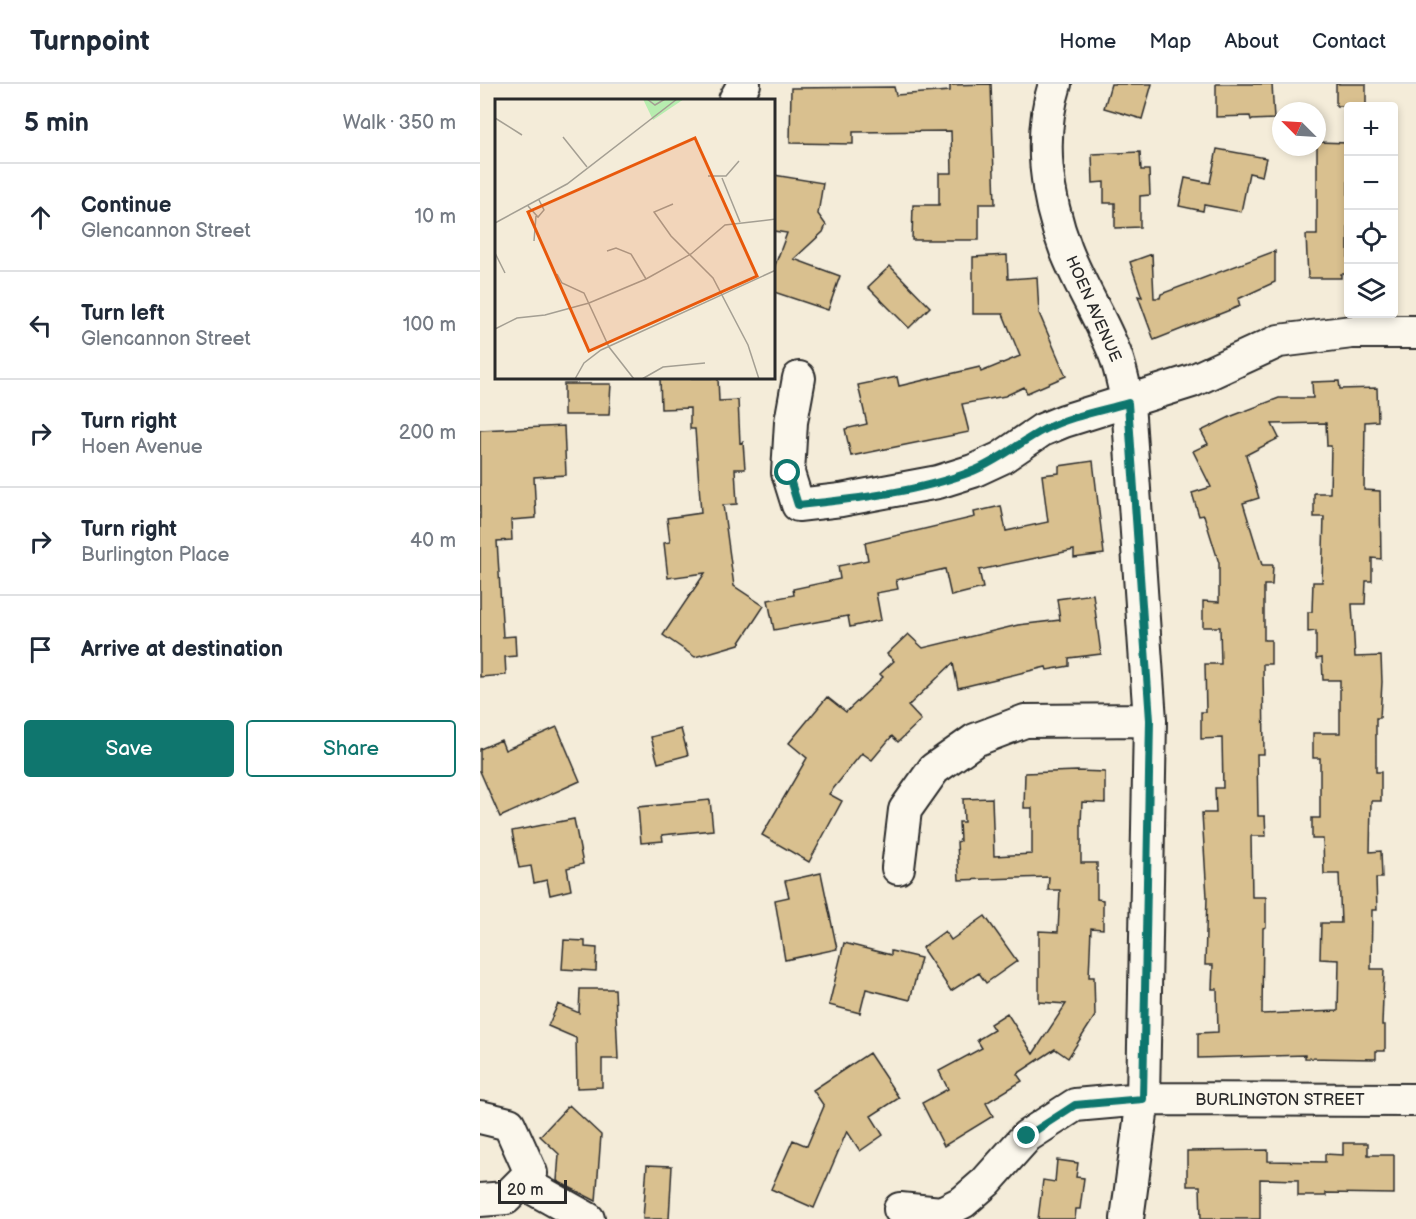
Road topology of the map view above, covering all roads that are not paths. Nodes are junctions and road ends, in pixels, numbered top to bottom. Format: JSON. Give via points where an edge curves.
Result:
{"nodes":[{"id":1,"x":744,"y":84,"type":"edge"},
{"id":2,"x":1055,"y":84,"type":"edge"},
{"id":3,"x":736,"y":99,"type":"edge"},
{"id":4,"x":1416,"y":332,"type":"edge"},
{"id":5,"x":799,"y":378,"type":"dead end"},
{"id":6,"x":1128,"y":403,"type":"junction"},
{"id":7,"x":1150,"y":720,"type":"junction"},
{"id":8,"x":898,"y":868,"type":"dead end"},
{"id":9,"x":1143,"y":1099,"type":"junction"},
{"id":10,"x":1416,"y":1100,"type":"edge"},
{"id":11,"x":480,"y":1117,"type":"edge"},
{"id":12,"x":522,"y":1182,"type":"junction"},
{"id":13,"x":480,"y":1200,"type":"edge"},
{"id":14,"x":900,"y":1209,"type":"dead end"},
{"id":15,"x":588,"y":1219,"type":"edge"},
{"id":16,"x":1127,"y":1219,"type":"edge"}],
"edges":[{"from":1,"to":3,"type":"street"},
{"from":2,"to":6,"type":"street","name":"HOEN AVENUE","via":[[1048,106],[1045,164],[1055,213],[1066,250],[1116,356]]},
{"from":4,"to":6,"type":"street","via":[[1343,333],[1279,341],[1192,381]]},
{"from":5,"to":6,"type":"street","via":[[788,473],[798,505],[938,482],[1001,458],[1042,430]]},
{"from":6,"to":7,"type":"street","name":"HOEN AVENUE"},
{"from":7,"to":8,"type":"street","via":[[1025,721],[975,740],[934,769],[905,810]]},
{"from":7,"to":9,"type":"street","name":"HOEN AVENUE"},
{"from":9,"to":10,"type":"street","name":"BURLINGTON STREET"},
{"from":9,"to":14,"type":"street","name":"BURLINGTON STREET","via":[[1075,1105],[1027,1136],[963,1202],[940,1213]]},
{"from":9,"to":16,"type":"street","name":"HOEN AVENUE"},
{"from":11,"to":12,"type":"street","via":[[509,1124],[531,1173]]},
{"from":12,"to":13,"type":"street","via":[[506,1198]]},
{"from":12,"to":15,"type":"street"}]}
